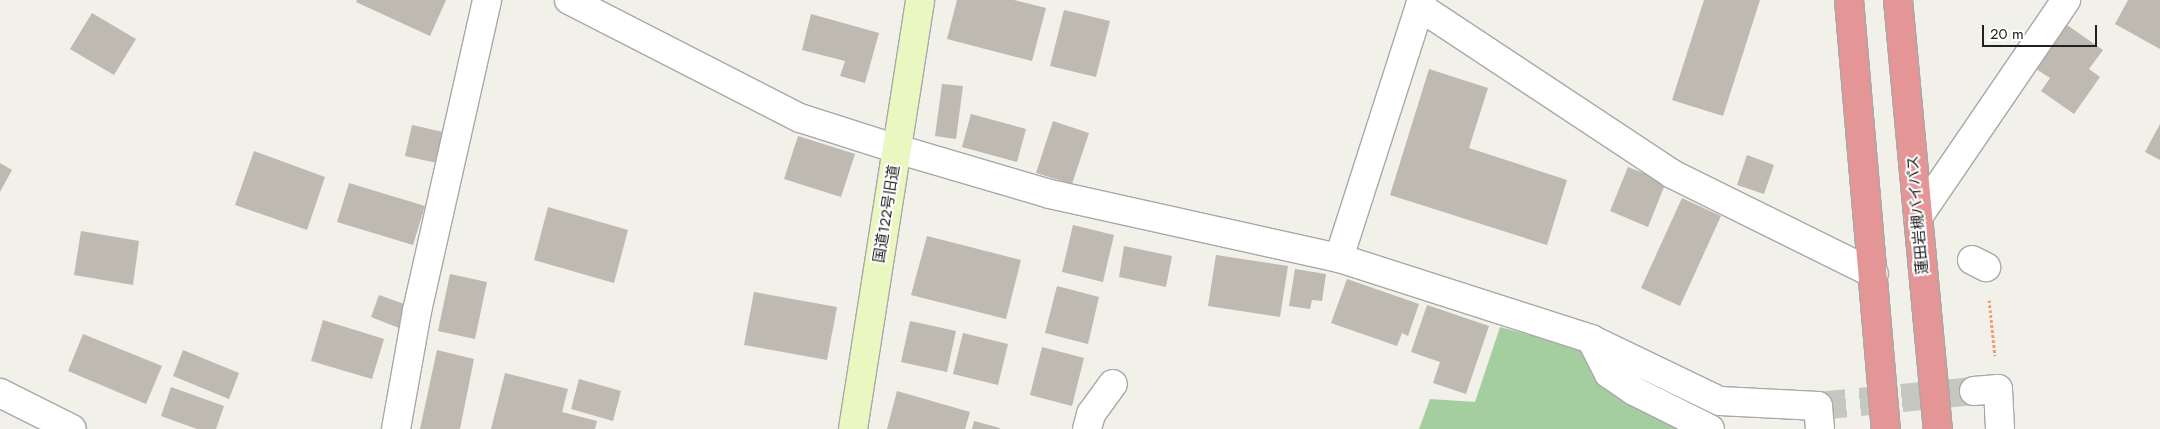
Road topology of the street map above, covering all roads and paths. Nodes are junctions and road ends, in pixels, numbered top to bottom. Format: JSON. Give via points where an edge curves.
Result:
{"nodes":[{"id":1,"x":487,"y":0,"type":"edge"},
{"id":2,"x":569,"y":0,"type":"edge"},
{"id":3,"x":920,"y":0,"type":"edge"},
{"id":4,"x":1849,"y":0,"type":"edge"},
{"id":5,"x":1898,"y":0,"type":"edge"},
{"id":6,"x":2066,"y":0,"type":"edge"},
{"id":7,"x":1421,"y":3,"type":"edge"},
{"id":8,"x":897,"y":149,"type":"junction"},
{"id":9,"x":1918,"y":217,"type":"junction"},
{"id":10,"x":1339,"y":258,"type":"junction"},
{"id":11,"x":1979,"y":264,"type":"dead end"},
{"id":12,"x":1874,"y":274,"type":"junction"},
{"id":13,"x":1591,"y":339,"type":"junction"},
{"id":14,"x":1113,"y":384,"type":"dead end"},
{"id":15,"x":1986,"y":390,"type":"joint"},
{"id":16,"x":0,"y":393,"type":"edge"},
{"id":17,"x":72,"y":429,"type":"edge"},
{"id":18,"x":396,"y":429,"type":"edge"},
{"id":19,"x":853,"y":429,"type":"edge"},
{"id":20,"x":1086,"y":429,"type":"edge"},
{"id":21,"x":1710,"y":429,"type":"edge"},
{"id":22,"x":1820,"y":429,"type":"edge"},
{"id":23,"x":1886,"y":429,"type":"edge"},
{"id":24,"x":1938,"y":429,"type":"edge"},
{"id":25,"x":2000,"y":429,"type":"edge"}],
"edges":[{"from":1,"to":18,"type":"street","via":[[417,311]]},
{"from":2,"to":8,"type":"street","via":[[800,118]]},
{"from":3,"to":8,"type":"street","name":"国道122号旧道"},
{"from":4,"to":12,"type":"highway"},
{"from":5,"to":9,"type":"highway","name":"蓮田岩槻バイパス"},
{"from":6,"to":9,"type":"street"},
{"from":7,"to":10,"type":"street"},
{"from":7,"to":12,"type":"street","via":[[1672,174]]},
{"from":8,"to":10,"type":"street","via":[[1050,194]]},
{"from":8,"to":19,"type":"street","name":"国道122号旧道"},
{"from":9,"to":24,"type":"highway","name":"蓮田岩槻バイパス"},
{"from":10,"to":13,"type":"street"},
{"from":11,"to":15,"type":"path"},
{"from":12,"to":23,"type":"highway"},
{"from":13,"to":21,"type":"street","via":[[1609,374],[1634,391]]},
{"from":13,"to":22,"type":"street","via":[[1720,401],[1818,406]]},
{"from":14,"to":20,"type":"street","via":[[1091,414]]},
{"from":15,"to":25,"type":"street"},
{"from":16,"to":17,"type":"street"}]}
